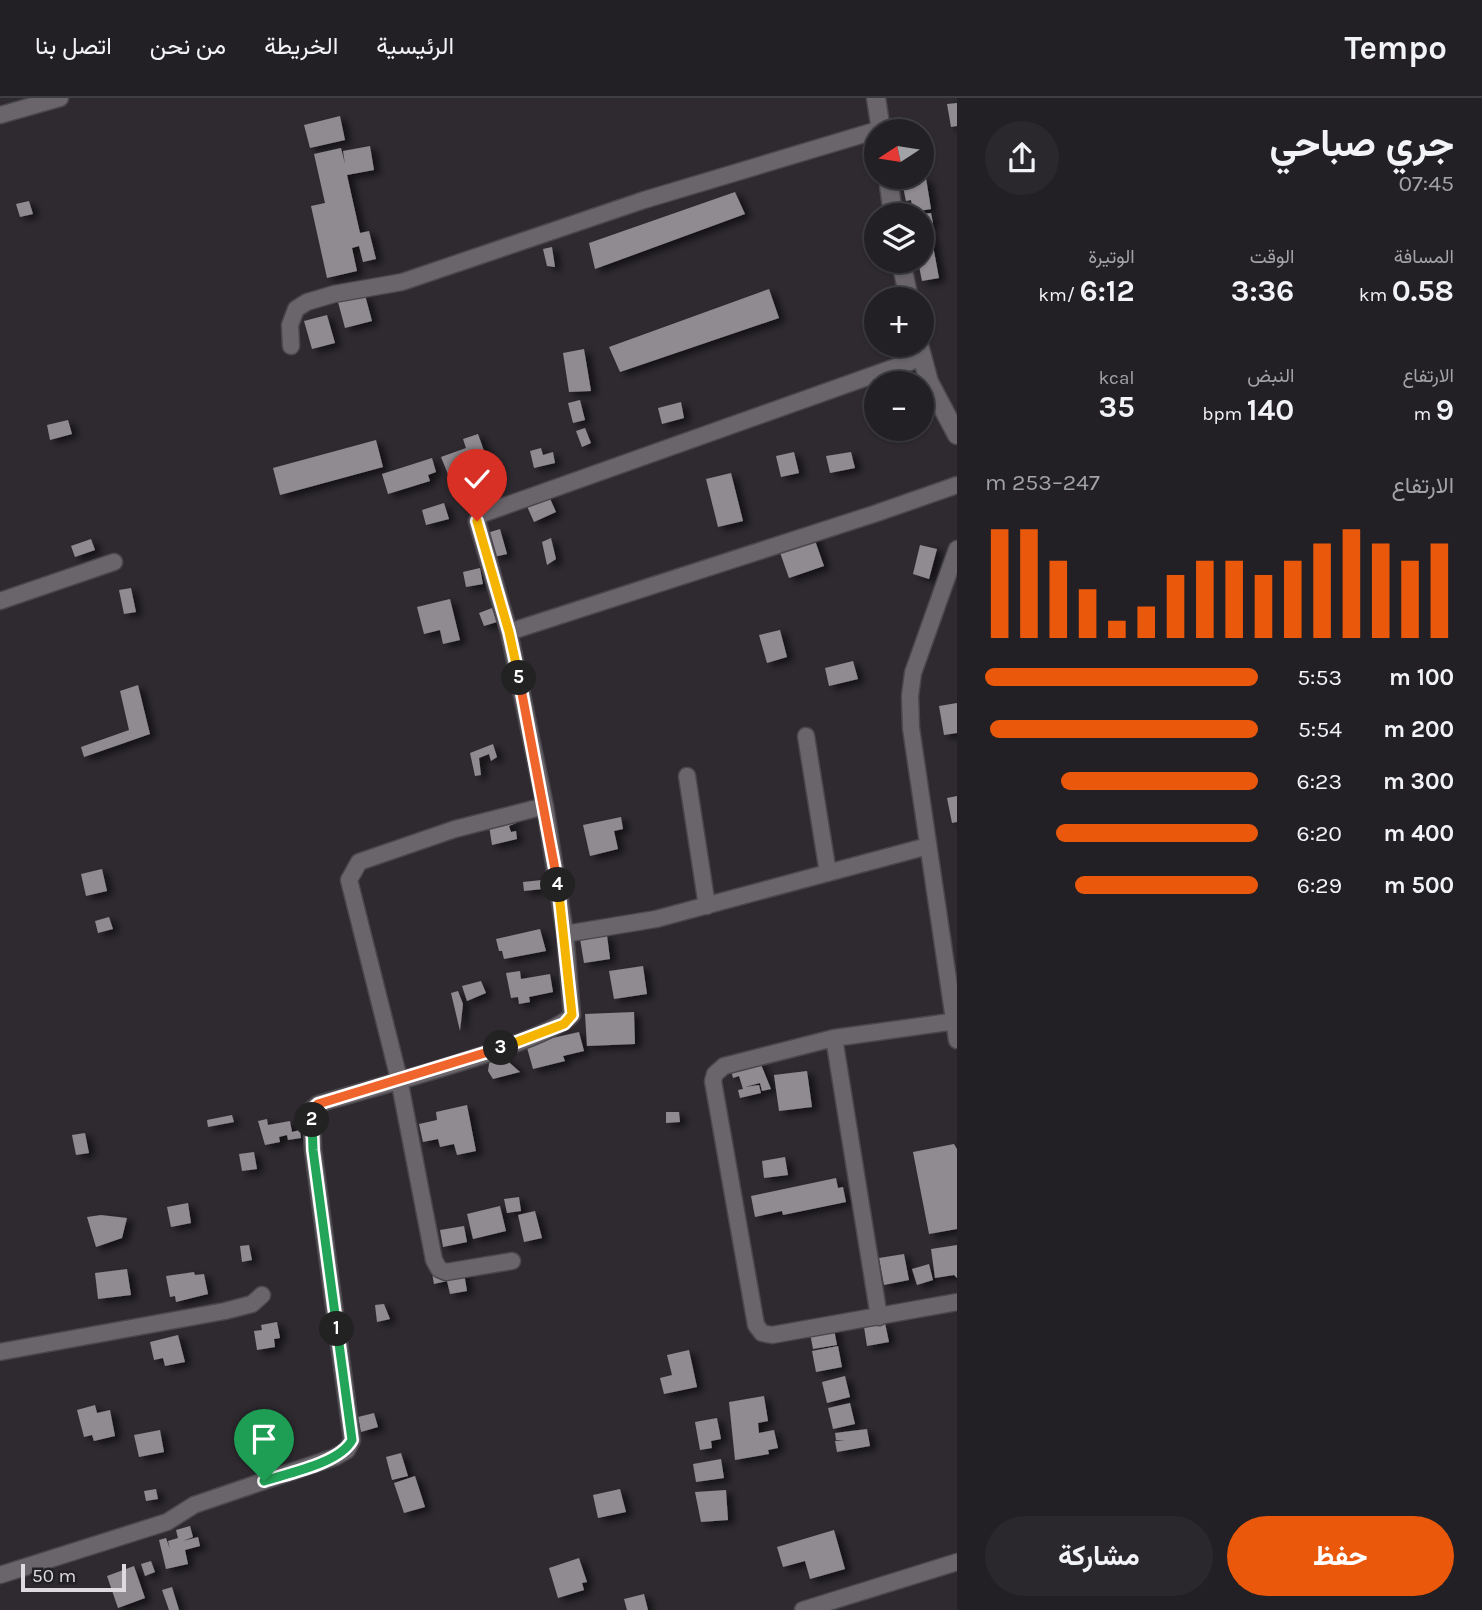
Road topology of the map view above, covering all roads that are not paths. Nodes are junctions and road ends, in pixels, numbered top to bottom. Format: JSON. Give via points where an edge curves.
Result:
{"nodes":[{"id":1,"x":60,"y":98,"type":"edge"},
{"id":2,"x":876,"y":98,"type":"edge"},
{"id":3,"x":0,"y":116,"type":"edge"},
{"id":4,"x":879,"y":119,"type":"edge"},
{"id":5,"x":864,"y":135,"type":"edge"},
{"id":6,"x":291,"y":346,"type":"dead end"},
{"id":7,"x":904,"y":357,"type":"edge"},
{"id":8,"x":922,"y":357,"type":"edge"},
{"id":9,"x":957,"y":435,"type":"edge"},
{"id":10,"x":957,"y":485,"type":"edge"},
{"id":11,"x":957,"y":549,"type":"edge"},
{"id":12,"x":114,"y":562,"type":"dead end"},
{"id":13,"x":0,"y":601,"type":"edge"},
{"id":14,"x":509,"y":632,"type":"junction"},
{"id":15,"x":806,"y":736,"type":"dead end"},
{"id":16,"x":687,"y":776,"type":"dead end"},
{"id":17,"x":545,"y":806,"type":"junction"},
{"id":18,"x":928,"y":846,"type":"junction"},
{"id":19,"x":828,"y":873,"type":"junction"},
{"id":20,"x":707,"y":906,"type":"junction"},
{"id":21,"x":565,"y":934,"type":"junction"},
{"id":22,"x":955,"y":1021,"type":"edge"},
{"id":23,"x":834,"y":1038,"type":"junction"},
{"id":24,"x":957,"y":1040,"type":"edge"},
{"id":25,"x":399,"y":1079,"type":"junction"},
{"id":26,"x":512,"y":1261,"type":"dead end"},
{"id":27,"x":262,"y":1295,"type":"dead end"},
{"id":28,"x":957,"y":1303,"type":"edge"},
{"id":29,"x":878,"y":1317,"type":"junction"},
{"id":30,"x":0,"y":1352,"type":"edge"},
{"id":31,"x":957,"y":1562,"type":"edge"},
{"id":32,"x":0,"y":1575,"type":"edge"},
{"id":33,"x":803,"y":1610,"type":"edge"}],
"edges":[{"from":1,"to":3,"type":"street"},
{"from":2,"to":4,"type":"street"},
{"from":5,"to":6,"type":"street","via":[[644,200],[402,282],[307,302],[296,309],[290,325]]},
{"from":7,"to":14,"type":"street","via":[[482,514],[477,521]]},
{"from":8,"to":9,"type":"street","via":[[929,382]]},
{"from":10,"to":14,"type":"street"},
{"from":11,"to":18,"type":"street","via":[[913,673],[910,696]]},
{"from":12,"to":13,"type":"street"},
{"from":14,"to":17,"type":"street"},
{"from":15,"to":19,"type":"street"},
{"from":16,"to":20,"type":"street"},
{"from":17,"to":21,"type":"street"},
{"from":17,"to":25,"type":"street","via":[[395,849],[359,862],[350,874]]},
{"from":18,"to":19,"type":"street"},
{"from":18,"to":22,"type":"street"},
{"from":19,"to":20,"type":"street"},
{"from":20,"to":21,"type":"street"},
{"from":21,"to":25,"type":"street","via":[[573,1006],[564,1024]]},
{"from":22,"to":23,"type":"street"},
{"from":22,"to":24,"type":"street"},
{"from":23,"to":29,"type":"street"},
{"from":23,"to":29,"type":"street","via":[[724,1066],[713,1082],[756,1325],[762,1333],[772,1335]]},
{"from":25,"to":26,"type":"street","via":[[439,1269],[446,1272]]},
{"from":25,"to":32,"type":"street","via":[[311,1110],[352,1440],[347,1450],[194,1505],[167,1522]]},
{"from":27,"to":30,"type":"street","via":[[252,1304],[225,1311]]},
{"from":28,"to":29,"type":"street"},
{"from":31,"to":33,"type":"street"}]}
